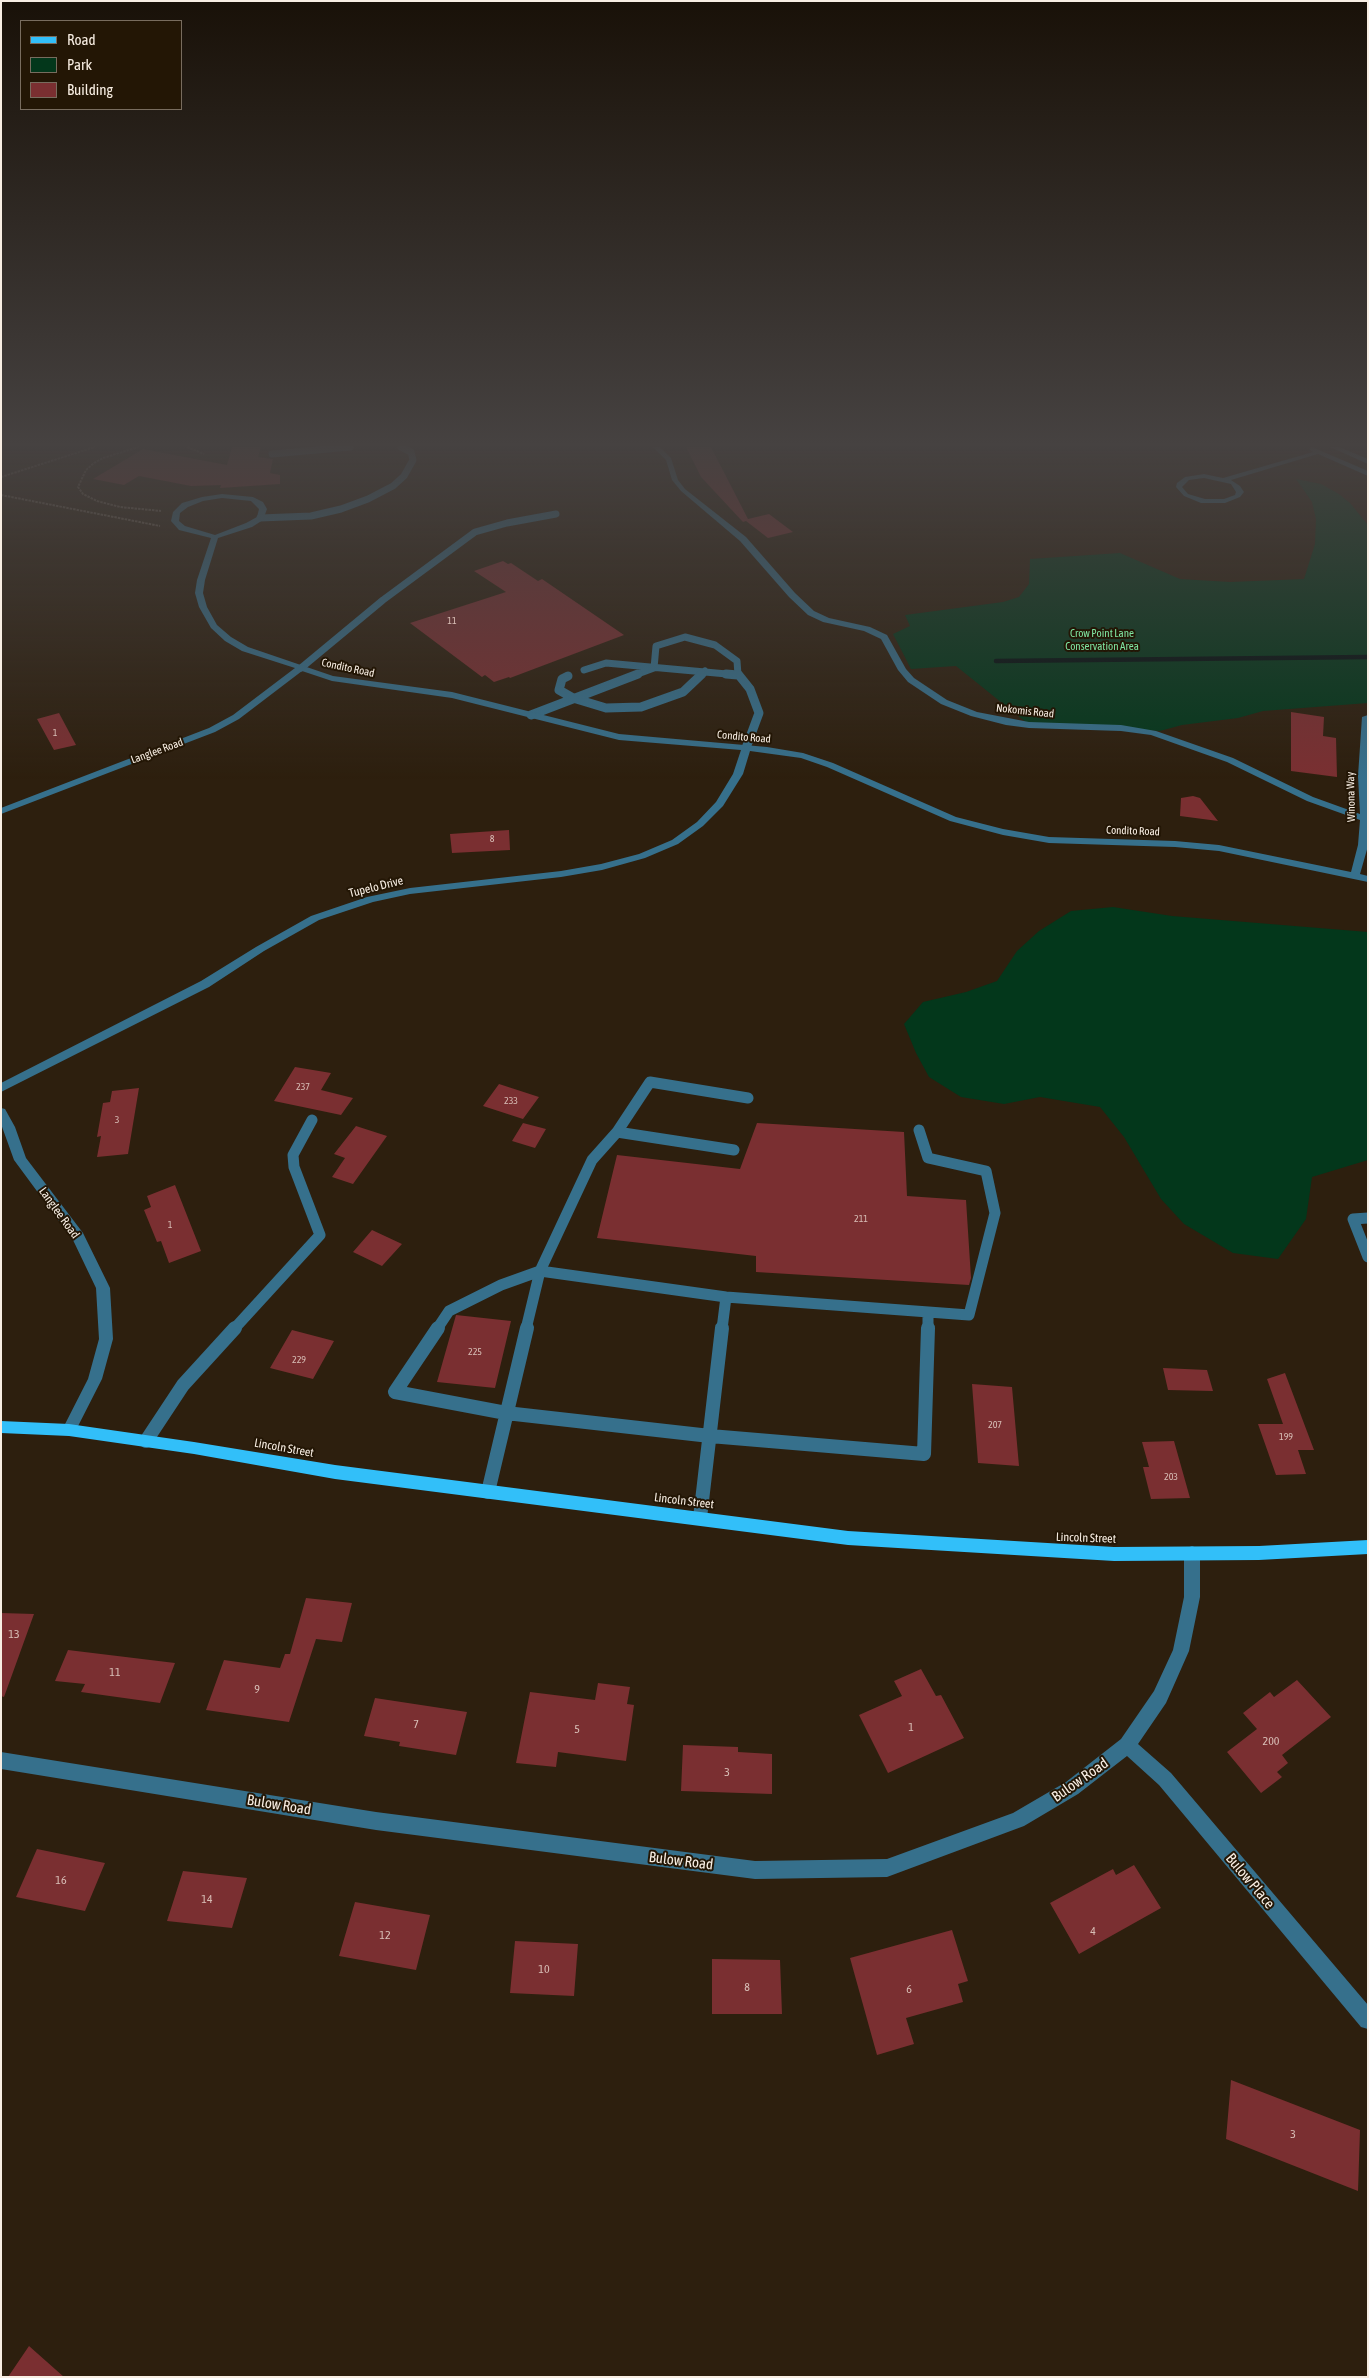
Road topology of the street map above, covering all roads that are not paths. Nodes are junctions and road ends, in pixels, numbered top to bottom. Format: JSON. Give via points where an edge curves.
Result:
{"nodes":[{"id":1,"x":208,"y":558,"type":"edge"},
{"id":2,"x":441,"y":558,"type":"edge"},
{"id":3,"x":760,"y":558,"type":"edge"},
{"id":4,"x":301,"y":668,"type":"junction"},
{"id":5,"x":654,"y":668,"type":"junction"},
{"id":6,"x":584,"y":670,"type":"dead end"},
{"id":7,"x":705,"y":671,"type":"junction"},
{"id":8,"x":568,"y":676,"type":"dead end"},
{"id":9,"x":738,"y":676,"type":"junction"},
{"id":10,"x":574,"y":698,"type":"junction"},
{"id":11,"x":531,"y":715,"type":"junction"},
{"id":12,"x":1366,"y":717,"type":"dead end"},
{"id":13,"x":746,"y":748,"type":"junction"},
{"id":14,"x":3,"y":807,"type":"edge"},
{"id":15,"x":1366,"y":820,"type":"edge"},
{"id":16,"x":1355,"y":876,"type":"junction"},
{"id":17,"x":1368,"y":879,"type":"edge"},
{"id":18,"x":1,"y":1088,"type":"edge"},
{"id":19,"x":748,"y":1098,"type":"dead end"},
{"id":20,"x":1,"y":1112,"type":"edge"},
{"id":21,"x":312,"y":1120,"type":"dead end"},
{"id":22,"x":919,"y":1130,"type":"dead end"},
{"id":23,"x":617,"y":1132,"type":"junction"},
{"id":24,"x":734,"y":1150,"type":"dead end"},
{"id":25,"x":1368,"y":1218,"type":"edge"},
{"id":26,"x":1368,"y":1257,"type":"edge"},
{"id":27,"x":540,"y":1271,"type":"junction"},
{"id":28,"x":726,"y":1297,"type":"junction"},
{"id":29,"x":928,"y":1314,"type":"junction"},
{"id":30,"x":506,"y":1413,"type":"junction"},
{"id":31,"x":1,"y":1427,"type":"edge"},
{"id":32,"x":69,"y":1430,"type":"junction"},
{"id":33,"x":710,"y":1436,"type":"junction"},
{"id":34,"x":146,"y":1441,"type":"junction"},
{"id":35,"x":488,"y":1492,"type":"junction"},
{"id":36,"x":700,"y":1518,"type":"junction"},
{"id":37,"x":1368,"y":1548,"type":"edge"},
{"id":38,"x":1192,"y":1553,"type":"junction"},
{"id":39,"x":1127,"y":1745,"type":"junction"},
{"id":40,"x":1,"y":1760,"type":"edge"},
{"id":41,"x":1368,"y":2020,"type":"edge"}],
"edges":[{"from":1,"to":4,"type":"street","name":"Condito Road","via":[[199,593],[214,626],[245,649]]},
{"from":2,"to":4,"type":"lane"},
{"from":3,"to":15,"type":"street","name":"Nokomis Road","via":[[811,613],[884,637],[902,670],[944,702],[1006,722],[1121,728],[1153,733],[1230,760],[1310,799]]},
{"from":4,"to":11,"type":"street","name":"Condito Road","via":[[332,678],[452,695]]},
{"from":4,"to":14,"type":"street","name":"Langlee Road","via":[[236,717],[212,730]]},
{"from":5,"to":6,"type":"lane","via":[[606,663]]},
{"from":5,"to":7,"type":"lane"},
{"from":5,"to":9,"type":"lane","via":[[656,646],[685,637],[715,645],[737,661]]},
{"from":5,"to":10,"type":"lane"},
{"from":7,"to":9,"type":"lane"},
{"from":7,"to":10,"type":"lane","via":[[683,692],[641,707],[606,708]]},
{"from":8,"to":10,"type":"lane","via":[[562,679],[558,690]]},
{"from":9,"to":13,"type":"lane","via":[[750,690],[759,713]]},
{"from":10,"to":11,"type":"lane"},
{"from":11,"to":13,"type":"street","name":"Condito Road","via":[[619,736]]},
{"from":12,"to":15,"type":"street","name":"Winona Way","via":[[1362,776]]},
{"from":13,"to":16,"type":"street","name":"Condito Road","via":[[803,756],[830,764],[953,819],[1003,832],[1049,840],[1219,848]]},
{"from":13,"to":18,"type":"street","name":"Tupelo Drive","via":[[738,774],[720,804],[675,842],[642,856],[602,867],[410,891],[371,899],[315,918],[205,984]]},
{"from":15,"to":16,"type":"street","name":"Winona Way"},
{"from":16,"to":17,"type":"street","name":"Condito Road"},
{"from":19,"to":23,"type":"lane","via":[[650,1082]]},
{"from":20,"to":32,"type":"street","name":"Langlee Road","via":[[20,1160],[78,1237],[103,1288],[106,1339],[95,1379]]},
{"from":21,"to":34,"type":"lane","via":[[293,1155],[294,1167],[320,1236],[183,1385]]},
{"from":22,"to":29,"type":"lane","via":[[928,1158],[986,1171],[996,1213],[969,1315]]},
{"from":23,"to":24,"type":"lane"},
{"from":23,"to":27,"type":"lane","via":[[592,1160]]},
{"from":25,"to":26,"type":"lane","via":[[1352,1219]]},
{"from":27,"to":28,"type":"lane"},
{"from":27,"to":30,"type":"lane"},
{"from":27,"to":30,"type":"lane","via":[[501,1285],[449,1311],[395,1392]]},
{"from":28,"to":29,"type":"lane"},
{"from":28,"to":33,"type":"lane"},
{"from":29,"to":33,"type":"lane","via":[[924,1454]]},
{"from":30,"to":33,"type":"lane"},
{"from":30,"to":35,"type":"lane"},
{"from":31,"to":32,"type":"main road","name":"Lincoln Street"},
{"from":32,"to":34,"type":"main road","name":"Lincoln Street"},
{"from":33,"to":36,"type":"lane"},
{"from":34,"to":35,"type":"main road","name":"Lincoln Street","via":[[335,1472]]},
{"from":35,"to":36,"type":"main road","name":"Lincoln Street"},
{"from":36,"to":38,"type":"main road","name":"Lincoln Street","via":[[848,1538],[1041,1551]]},
{"from":37,"to":38,"type":"main road","name":"Lincoln Street"},
{"from":38,"to":39,"type":"street","name":"Bulow Road","via":[[1192,1597],[1182,1651],[1160,1697]]},
{"from":39,"to":40,"type":"street","name":"Bulow Road","via":[[1072,1788],[1018,1820],[887,1868],[755,1870],[376,1821]]},
{"from":39,"to":41,"type":"street","name":"Bulow Place","via":[[1165,1779]]}]}
